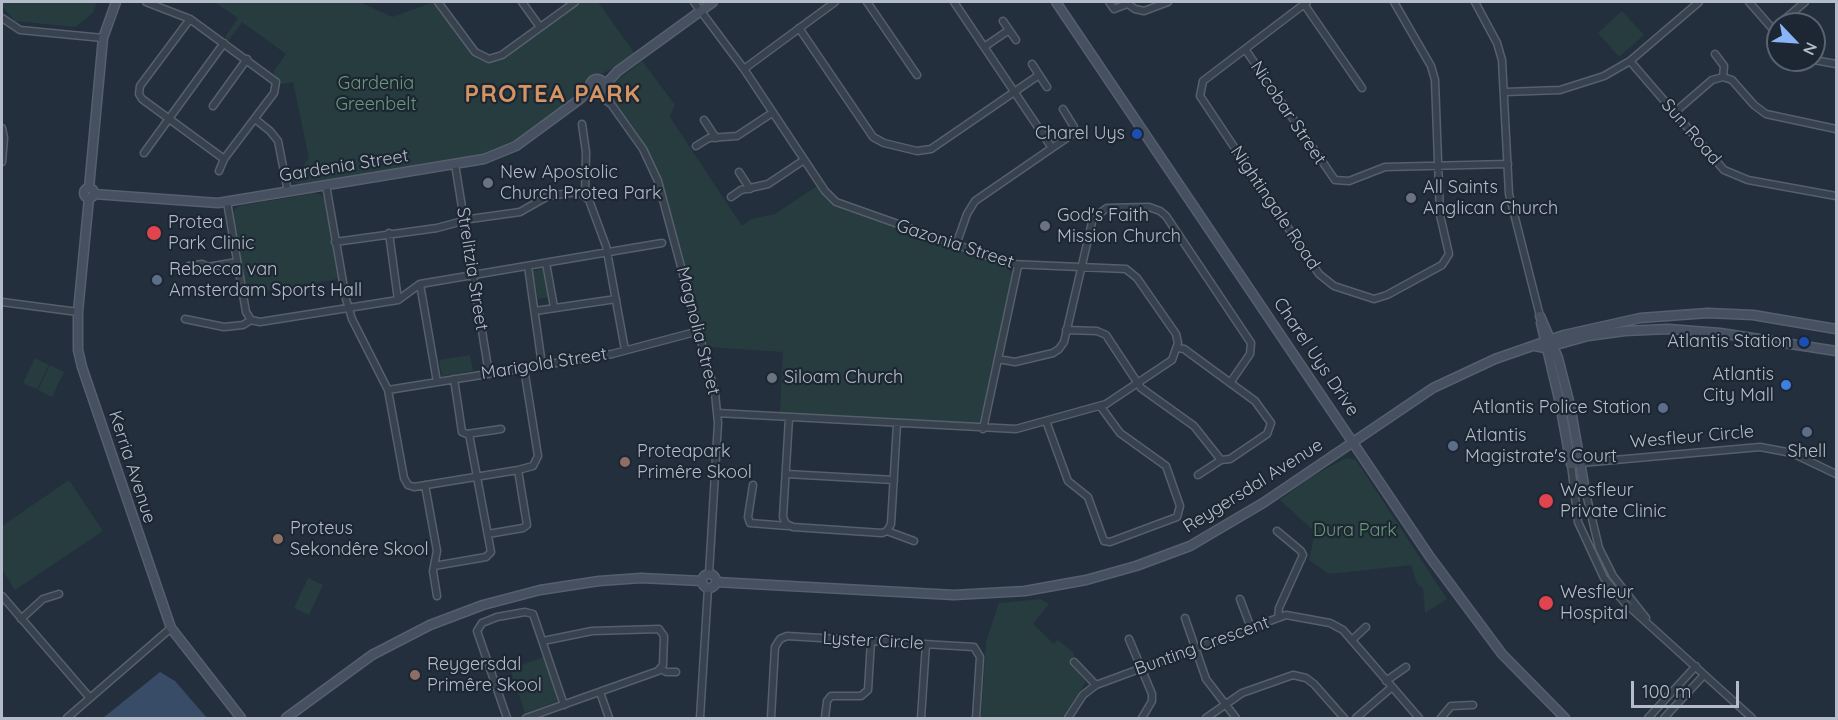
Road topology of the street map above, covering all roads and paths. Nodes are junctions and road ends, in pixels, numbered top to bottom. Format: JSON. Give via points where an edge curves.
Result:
{"nodes":[{"id":1,"x":116,"y":2,"type":"edge"},
{"id":2,"x":146,"y":2,"type":"edge"},
{"id":3,"x":438,"y":2,"type":"edge"},
{"id":4,"x":522,"y":2,"type":"edge"},
{"id":5,"x":575,"y":2,"type":"edge"},
{"id":6,"x":694,"y":2,"type":"edge"},
{"id":7,"x":713,"y":2,"type":"edge"},
{"id":8,"x":835,"y":2,"type":"edge"},
{"id":9,"x":867,"y":2,"type":"edge"},
{"id":10,"x":954,"y":2,"type":"edge"},
{"id":11,"x":1056,"y":2,"type":"edge"},
{"id":12,"x":1109,"y":2,"type":"edge"},
{"id":13,"x":1168,"y":2,"type":"edge"},
{"id":14,"x":1394,"y":2,"type":"edge"},
{"id":15,"x":1474,"y":2,"type":"edge"},
{"id":16,"x":1699,"y":2,"type":"edge"},
{"id":17,"x":1749,"y":2,"type":"edge"},
{"id":18,"x":1805,"y":2,"type":"edge"},
{"id":19,"x":1126,"y":3,"type":"edge"},
{"id":20,"x":1306,"y":3,"type":"edge"},
{"id":21,"x":700,"y":11,"type":"junction"},
{"id":22,"x":1793,"y":12,"type":"edge"},
{"id":23,"x":1766,"y":17,"type":"edge"},
{"id":24,"x":2,"y":18,"type":"edge"},
{"id":25,"x":190,"y":19,"type":"junction"},
{"id":26,"x":1003,"y":21,"type":"dead end"},
{"id":27,"x":540,"y":27,"type":"junction"},
{"id":28,"x":800,"y":28,"type":"junction"},
{"id":29,"x":1009,"y":30,"type":"junction"},
{"id":30,"x":103,"y":38,"type":"junction"},
{"id":31,"x":1016,"y":40,"type":"dead end"},
{"id":32,"x":224,"y":43,"type":"junction"},
{"id":33,"x":984,"y":47,"type":"junction"},
{"id":34,"x":1245,"y":49,"type":"junction"},
{"id":35,"x":1714,"y":54,"type":"dead end"},
{"id":36,"x":247,"y":59,"type":"junction"},
{"id":37,"x":1630,"y":61,"type":"junction"},
{"id":38,"x":1032,"y":64,"type":"dead end"},
{"id":39,"x":744,"y":69,"type":"junction"},
{"id":40,"x":916,"y":75,"type":"dead end"},
{"id":41,"x":1039,"y":75,"type":"junction"},
{"id":42,"x":1723,"y":77,"type":"junction"},
{"id":43,"x":1047,"y":87,"type":"dead end"},
{"id":44,"x":598,"y":88,"type":"junction"},
{"id":45,"x":1362,"y":88,"type":"dead end"},
{"id":46,"x":1014,"y":92,"type":"junction"},
{"id":47,"x":1505,"y":92,"type":"junction"},
{"id":48,"x":213,"y":106,"type":"dead end"},
{"id":49,"x":1063,"y":109,"type":"dead end"},
{"id":50,"x":1675,"y":112,"type":"junction"},
{"id":51,"x":772,"y":113,"type":"junction"},
{"id":52,"x":169,"y":119,"type":"junction"},
{"id":53,"x":255,"y":119,"type":"junction"},
{"id":54,"x":704,"y":120,"type":"dead end"},
{"id":55,"x":582,"y":124,"type":"dead end"},
{"id":56,"x":2,"y":128,"type":"edge"},
{"id":57,"x":1836,"y":129,"type":"edge"},
{"id":58,"x":716,"y":138,"type":"junction"},
{"id":59,"x":696,"y":146,"type":"dead end"},
{"id":60,"x":1052,"y":148,"type":"junction"},
{"id":61,"x":144,"y":153,"type":"dead end"},
{"id":62,"x":225,"y":159,"type":"junction"},
{"id":63,"x":804,"y":160,"type":"junction"},
{"id":64,"x":2,"y":162,"type":"edge"},
{"id":65,"x":455,"y":164,"type":"junction"},
{"id":66,"x":1508,"y":164,"type":"junction"},
{"id":67,"x":1438,"y":167,"type":"junction"},
{"id":68,"x":219,"y":171,"type":"dead end"},
{"id":69,"x":740,"y":172,"type":"dead end"},
{"id":70,"x":326,"y":185,"type":"junction"},
{"id":71,"x":750,"y":189,"type":"junction"},
{"id":72,"x":288,"y":192,"type":"junction"},
{"id":73,"x":91,"y":193,"type":"junction"},
{"id":74,"x":585,"y":195,"type":"junction"},
{"id":75,"x":1836,"y":196,"type":"edge"},
{"id":76,"x":731,"y":197,"type":"dead end"},
{"id":77,"x":228,"y":202,"type":"junction"},
{"id":78,"x":464,"y":221,"type":"junction"},
{"id":79,"x":389,"y":233,"type":"junction"},
{"id":80,"x":335,"y":242,"type":"junction"},
{"id":81,"x":662,"y":243,"type":"dead end"},
{"id":82,"x":956,"y":245,"type":"junction"},
{"id":83,"x":608,"y":253,"type":"junction"},
{"id":84,"x":237,"y":262,"type":"junction"},
{"id":85,"x":546,"y":263,"type":"junction"},
{"id":86,"x":189,"y":266,"type":"dead end"},
{"id":87,"x":528,"y":266,"type":"junction"},
{"id":88,"x":1018,"y":266,"type":"junction"},
{"id":89,"x":1080,"y":267,"type":"junction"},
{"id":90,"x":473,"y":275,"type":"junction"},
{"id":91,"x":420,"y":284,"type":"junction"},
{"id":92,"x":616,"y":299,"type":"junction"},
{"id":93,"x":398,"y":300,"type":"junction"},
{"id":94,"x":2,"y":302,"type":"edge"},
{"id":95,"x":349,"y":308,"type":"junction"},
{"id":96,"x":554,"y":308,"type":"junction"},
{"id":97,"x":535,"y":311,"type":"junction"},
{"id":98,"x":78,"y":312,"type":"junction"},
{"id":99,"x":1540,"y":316,"type":"joint"},
{"id":100,"x":185,"y":319,"type":"dead end"},
{"id":101,"x":251,"y":320,"type":"junction"},
{"id":102,"x":1836,"y":329,"type":"edge"},
{"id":103,"x":1066,"y":330,"type":"junction"},
{"id":104,"x":699,"y":331,"type":"junction"},
{"id":105,"x":1548,"y":344,"type":"junction"},
{"id":106,"x":1178,"y":348,"type":"junction"},
{"id":107,"x":625,"y":350,"type":"junction"},
{"id":108,"x":1836,"y":351,"type":"edge"},
{"id":109,"x":998,"y":359,"type":"junction"},
{"id":110,"x":542,"y":365,"type":"junction"},
{"id":111,"x":524,"y":368,"type":"junction"},
{"id":112,"x":489,"y":374,"type":"junction"},
{"id":113,"x":454,"y":379,"type":"junction"},
{"id":114,"x":437,"y":382,"type":"junction"},
{"id":115,"x":1138,"y":383,"type":"junction"},
{"id":116,"x":1230,"y":383,"type":"junction"},
{"id":117,"x":388,"y":390,"type":"junction"},
{"id":118,"x":1101,"y":407,"type":"junction"},
{"id":119,"x":717,"y":413,"type":"junction"},
{"id":120,"x":789,"y":418,"type":"junction"},
{"id":121,"x":1046,"y":421,"type":"junction"},
{"id":122,"x":897,"y":424,"type":"junction"},
{"id":123,"x":501,"y":429,"type":"dead end"},
{"id":124,"x":983,"y":429,"type":"junction"},
{"id":125,"x":469,"y":434,"type":"junction"},
{"id":126,"x":1352,"y":441,"type":"junction"},
{"id":127,"x":1221,"y":460,"type":"junction"},
{"id":128,"x":1581,"y":463,"type":"junction"},
{"id":129,"x":1570,"y":464,"type":"junction"},
{"id":130,"x":518,"y":470,"type":"junction"},
{"id":131,"x":786,"y":474,"type":"junction"},
{"id":132,"x":1836,"y":474,"type":"edge"},
{"id":133,"x":1198,"y":475,"type":"dead end"},
{"id":134,"x":477,"y":477,"type":"junction"},
{"id":135,"x":894,"y":480,"type":"junction"},
{"id":136,"x":425,"y":485,"type":"junction"},
{"id":137,"x":753,"y":485,"type":"dead end"},
{"id":138,"x":1584,"y":485,"type":"joint"},
{"id":139,"x":788,"y":526,"type":"junction"},
{"id":140,"x":887,"y":531,"type":"junction"},
{"id":141,"x":1277,"y":531,"type":"dead end"},
{"id":142,"x":488,"y":534,"type":"junction"},
{"id":143,"x":914,"y":541,"type":"dead end"},
{"id":144,"x":434,"y":566,"type":"junction"},
{"id":145,"x":706,"y":577,"type":"junction"},
{"id":146,"x":716,"y":582,"type":"junction"},
{"id":147,"x":708,"y":588,"type":"junction"},
{"id":148,"x":59,"y":594,"type":"dead end"},
{"id":149,"x":2,"y":596,"type":"edge"},
{"id":150,"x":437,"y":596,"type":"dead end"},
{"id":151,"x":1240,"y":598,"type":"dead end"},
{"id":152,"x":1185,"y":618,"type":"dead end"},
{"id":153,"x":1278,"y":618,"type":"junction"},
{"id":154,"x":21,"y":619,"type":"junction"},
{"id":155,"x":1651,"y":625,"type":"junction"},
{"id":156,"x":1251,"y":627,"type":"junction"},
{"id":157,"x":1366,"y":627,"type":"dead end"},
{"id":158,"x":171,"y":628,"type":"junction"},
{"id":159,"x":1129,"y":639,"type":"dead end"},
{"id":160,"x":1352,"y":640,"type":"junction"},
{"id":161,"x":543,"y":641,"type":"junction"},
{"id":162,"x":871,"y":641,"type":"junction"},
{"id":163,"x":926,"y":644,"type":"junction"},
{"id":164,"x":1195,"y":648,"type":"junction"},
{"id":165,"x":1074,"y":662,"type":"dead end"},
{"id":166,"x":1695,"y":666,"type":"junction"},
{"id":167,"x":1406,"y":667,"type":"dead end"},
{"id":168,"x":1142,"y":668,"type":"junction"},
{"id":169,"x":661,"y":669,"type":"junction"},
{"id":170,"x":676,"y":672,"type":"dead end"},
{"id":171,"x":1704,"y":675,"type":"junction"},
{"id":172,"x":1386,"y":681,"type":"junction"},
{"id":173,"x":1096,"y":685,"type":"junction"},
{"id":174,"x":1392,"y":687,"type":"junction"},
{"id":175,"x":600,"y":692,"type":"junction"},
{"id":176,"x":90,"y":698,"type":"junction"},
{"id":177,"x":1224,"y":704,"type":"junction"},
{"id":178,"x":564,"y":705,"type":"junction"},
{"id":179,"x":1473,"y":705,"type":"dead end"},
{"id":180,"x":67,"y":718,"type":"edge"},
{"id":181,"x":241,"y":718,"type":"edge"},
{"id":182,"x":286,"y":718,"type":"edge"},
{"id":183,"x":507,"y":718,"type":"edge"},
{"id":184,"x":526,"y":718,"type":"edge"},
{"id":185,"x":609,"y":718,"type":"edge"},
{"id":186,"x":700,"y":718,"type":"edge"},
{"id":187,"x":771,"y":718,"type":"edge"},
{"id":188,"x":825,"y":718,"type":"edge"},
{"id":189,"x":921,"y":718,"type":"edge"},
{"id":190,"x":976,"y":718,"type":"edge"},
{"id":191,"x":1068,"y":718,"type":"edge"},
{"id":192,"x":1142,"y":718,"type":"edge"},
{"id":193,"x":1206,"y":718,"type":"edge"},
{"id":194,"x":1236,"y":718,"type":"edge"},
{"id":195,"x":1344,"y":718,"type":"edge"},
{"id":196,"x":1356,"y":718,"type":"edge"},
{"id":197,"x":1419,"y":718,"type":"edge"},
{"id":198,"x":1441,"y":718,"type":"edge"},
{"id":199,"x":1565,"y":718,"type":"edge"},
{"id":200,"x":1648,"y":718,"type":"edge"},
{"id":201,"x":1664,"y":718,"type":"edge"},
{"id":202,"x":1752,"y":718,"type":"edge"}],
"edges":[{"from":1,"to":30,"type":"main road","name":"Kerria Avenue"},
{"from":2,"to":25,"type":"street"},
{"from":3,"to":27,"type":"street","via":[[475,52],[486,58],[499,57]]},
{"from":4,"to":27,"type":"street"},
{"from":5,"to":27,"type":"street"},
{"from":6,"to":21,"type":"street","name":"Gazonia Street"},
{"from":7,"to":21,"type":"main road","name":"Gardenia Street"},
{"from":8,"to":28,"type":"street"},
{"from":9,"to":40,"type":"street"},
{"from":10,"to":33,"type":"street"},
{"from":11,"to":126,"type":"main road","name":"Charel Uys Drive"},
{"from":12,"to":19,"type":"street","via":[[1114,9]]},
{"from":13,"to":19,"type":"street","via":[[1144,11]]},
{"from":14,"to":67,"type":"street","name":"Nightingale Road","via":[[1434,74]]},
{"from":15,"to":47,"type":"street","via":[[1500,52]]},
{"from":16,"to":37,"type":"street"},
{"from":17,"to":23,"type":"street"},
{"from":18,"to":22,"type":"street"},
{"from":20,"to":34,"type":"street","name":"Nightingale Road"},
{"from":20,"to":45,"type":"street"},
{"from":21,"to":39,"type":"street","name":"Gazonia Street"},
{"from":21,"to":44,"type":"main road","name":"Gardenia Street"},
{"from":24,"to":30,"type":"street","via":[[20,30]]},
{"from":25,"to":32,"type":"street"},
{"from":25,"to":52,"type":"street","via":[[139,88],[142,99]]},
{"from":26,"to":29,"type":"street"},
{"from":28,"to":39,"type":"street"},
{"from":28,"to":46,"type":"street","via":[[871,134],[884,143],[927,150]]},
{"from":29,"to":31,"type":"street"},
{"from":29,"to":33,"type":"street"},
{"from":30,"to":73,"type":"main road","name":"Kerria Avenue"},
{"from":32,"to":36,"type":"street"},
{"from":32,"to":52,"type":"street"},
{"from":33,"to":46,"type":"street"},
{"from":34,"to":67,"type":"street","name":"Nicobar Street","via":[[1335,180],[1349,181],[1385,167]]},
{"from":34,"to":67,"type":"street","name":"Nightingale Road","via":[[1203,81],[1200,96],[1316,270],[1328,282],[1365,297],[1379,298],[1445,263],[1449,249],[1440,215]]},
{"from":35,"to":42,"type":"street","via":[[1724,66]]},
{"from":36,"to":48,"type":"street"},
{"from":36,"to":53,"type":"street","via":[[273,78],[276,85]]},
{"from":37,"to":47,"type":"street","via":[[1570,88]]},
{"from":37,"to":50,"type":"street","name":"Sun Road"},
{"from":38,"to":41,"type":"street"},
{"from":39,"to":51,"type":"street","name":"Gazonia Street"},
{"from":41,"to":43,"type":"street"},
{"from":41,"to":46,"type":"street"},
{"from":42,"to":50,"type":"street","via":[[1712,80]]},
{"from":42,"to":57,"type":"street","via":[[1732,80],[1766,114]]},
{"from":44,"to":65,"type":"main road","name":"Gardenia Street","via":[[508,150]]},
{"from":44,"to":104,"type":"street","name":"Magnolia Street","via":[[654,170]]},
{"from":46,"to":60,"type":"street"},
{"from":47,"to":66,"type":"street"},
{"from":49,"to":60,"type":"street","via":[[1074,131]]},
{"from":50,"to":75,"type":"street","name":"Sun Road","via":[[1731,174]]},
{"from":51,"to":58,"type":"street","via":[[737,136]]},
{"from":51,"to":63,"type":"street","name":"Gazonia Street"},
{"from":52,"to":61,"type":"street"},
{"from":52,"to":62,"type":"street"},
{"from":53,"to":62,"type":"street"},
{"from":53,"to":72,"type":"street","via":[[278,141]]},
{"from":54,"to":58,"type":"street"},
{"from":55,"to":74,"type":"street"},
{"from":56,"to":64,"type":"street"},
{"from":58,"to":59,"type":"street","via":[[705,139]]},
{"from":60,"to":82,"type":"street","via":[[975,201]]},
{"from":62,"to":68,"type":"street"},
{"from":63,"to":71,"type":"street","via":[[768,184]]},
{"from":63,"to":82,"type":"street","name":"Gazonia Street","via":[[825,192],[841,205]]},
{"from":65,"to":70,"type":"main road","name":"Gardenia Street"},
{"from":65,"to":78,"type":"street","name":"Strelitzia Street"},
{"from":66,"to":67,"type":"street","name":"Nicobar Street"},
{"from":66,"to":99,"type":"street","via":[[1512,208]]},
{"from":69,"to":71,"type":"street"},
{"from":70,"to":72,"type":"main road","name":"Gardenia Street"},
{"from":70,"to":80,"type":"street"},
{"from":71,"to":76,"type":"street"},
{"from":72,"to":77,"type":"main road","name":"Gardenia Street"},
{"from":73,"to":77,"type":"main road","name":"Gardenia Street"},
{"from":73,"to":98,"type":"main road","name":"Kerria Avenue"},
{"from":74,"to":78,"type":"street","via":[[576,191],[548,196],[520,212]]},
{"from":74,"to":83,"type":"street"},
{"from":77,"to":84,"type":"street"},
{"from":78,"to":79,"type":"street"},
{"from":78,"to":90,"type":"street","name":"Strelitzia Street"},
{"from":79,"to":80,"type":"street"},
{"from":79,"to":93,"type":"street"},
{"from":80,"to":95,"type":"street"},
{"from":81,"to":83,"type":"street"},
{"from":82,"to":88,"type":"street","name":"Gazonia Street"},
{"from":83,"to":85,"type":"street"},
{"from":83,"to":92,"type":"street"},
{"from":84,"to":86,"type":"street"},
{"from":84,"to":101,"type":"street","via":[[246,315]]},
{"from":85,"to":87,"type":"street"},
{"from":85,"to":96,"type":"street"},
{"from":87,"to":90,"type":"street"},
{"from":87,"to":97,"type":"street"},
{"from":88,"to":89,"type":"street","name":"Gazonia Street"},
{"from":88,"to":109,"type":"street"},
{"from":89,"to":103,"type":"street"},
{"from":89,"to":106,"type":"street","name":"Gazonia Street","via":[[1121,268],[1134,274],[1176,334]]},
{"from":89,"to":116,"type":"street","via":[[1090,225],[1098,212],[1112,207],[1160,210],[1251,343],[1250,354]]},
{"from":90,"to":91,"type":"street"},
{"from":90,"to":112,"type":"street","name":"Strelitzia Street"},
{"from":91,"to":93,"type":"street"},
{"from":91,"to":114,"type":"street"},
{"from":92,"to":96,"type":"street"},
{"from":92,"to":107,"type":"street"},
{"from":93,"to":95,"type":"street"},
{"from":94,"to":98,"type":"street"},
{"from":95,"to":101,"type":"street","via":[[260,322]]},
{"from":95,"to":117,"type":"street"},
{"from":96,"to":97,"type":"street"},
{"from":97,"to":110,"type":"street"},
{"from":98,"to":158,"type":"main road","name":"Kerria Avenue","via":[[82,367]]},
{"from":99,"to":105,"type":"main road"},
{"from":100,"to":101,"type":"street","via":[[224,327]]},
{"from":102,"to":105,"type":"main road","name":"Reygersdal Avenue","via":[[1736,314],[1688,314],[1623,321]]},
{"from":103,"to":109,"type":"street","via":[[1062,345],[1053,353],[1015,362]]},
{"from":103,"to":115,"type":"street","via":[[1106,335]]},
{"from":104,"to":107,"type":"street","name":"Marigold Street"},
{"from":104,"to":119,"type":"street","name":"Magnolia Street"},
{"from":105,"to":108,"type":"main road","name":"Reygersdal Avenue","via":[[1596,334],[1668,329]]},
{"from":105,"to":126,"type":"main road","name":"Reygersdal Avenue","via":[[1495,359],[1449,380]]},
{"from":105,"to":128,"type":"main road","via":[[1570,405]]},
{"from":105,"to":129,"type":"main road"},
{"from":106,"to":115,"type":"street","via":[[1172,360]]},
{"from":106,"to":116,"type":"street"},
{"from":107,"to":110,"type":"street","name":"Marigold Street"},
{"from":109,"to":124,"type":"street"},
{"from":110,"to":111,"type":"street","name":"Marigold Street"},
{"from":111,"to":112,"type":"street","name":"Marigold Street"},
{"from":111,"to":130,"type":"street","via":[[538,456],[531,468]]},
{"from":112,"to":113,"type":"street","name":"Marigold Street"},
{"from":113,"to":114,"type":"street","name":"Marigold Street"},
{"from":113,"to":125,"type":"street","via":[[461,430]]},
{"from":114,"to":117,"type":"street","name":"Marigold Street"},
{"from":115,"to":118,"type":"street"},
{"from":115,"to":127,"type":"street","via":[[1194,426]]},
{"from":116,"to":127,"type":"street","via":[[1260,406],[1271,428],[1230,459]]},
{"from":117,"to":136,"type":"street","via":[[405,481],[414,487]]},
{"from":118,"to":121,"type":"street"},
{"from":118,"to":121,"type":"street","via":[[1120,434],[1166,466],[1180,506],[1177,517],[1104,541],[1088,497],[1068,481]]},
{"from":119,"to":120,"type":"street"},
{"from":119,"to":145,"type":"street","name":"Magnolia Street"},
{"from":120,"to":122,"type":"street"},
{"from":120,"to":131,"type":"street"},
{"from":121,"to":124,"type":"street","via":[[1010,430]]},
{"from":122,"to":124,"type":"street"},
{"from":122,"to":135,"type":"street"},
{"from":123,"to":125,"type":"street"},
{"from":125,"to":134,"type":"street"},
{"from":126,"to":146,"type":"main road","name":"Reygersdal Avenue","via":[[1263,503],[1190,546],[1086,580],[1026,591],[954,595]]},
{"from":126,"to":199,"type":"main road","name":"Charel Uys Drive","via":[[1480,627]]},
{"from":127,"to":133,"type":"street"},
{"from":128,"to":129,"type":"main road","name":"Wesfleur Circle"},
{"from":128,"to":132,"type":"street","name":"Wesfleur Circle","via":[[1760,447],[1792,453]]},
{"from":128,"to":138,"type":"main road"},
{"from":129,"to":155,"type":"street","via":[[1578,522],[1599,569],[1625,603]]},
{"from":130,"to":134,"type":"street"},
{"from":130,"to":142,"type":"street","via":[[526,525]]},
{"from":131,"to":135,"type":"street"},
{"from":131,"to":139,"type":"street","via":[[783,517]]},
{"from":134,"to":136,"type":"street"},
{"from":134,"to":142,"type":"street"},
{"from":135,"to":140,"type":"street","via":[[891,524]]},
{"from":136,"to":144,"type":"street","via":[[437,552]]},
{"from":137,"to":139,"type":"street","via":[[750,523]]},
{"from":138,"to":155,"type":"street","via":[[1599,548],[1613,576]]},
{"from":139,"to":140,"type":"street"},
{"from":140,"to":143,"type":"street"},
{"from":141,"to":153,"type":"street","via":[[1303,555]]},
{"from":142,"to":144,"type":"street","via":[[488,556]]},
{"from":144,"to":150,"type":"street"},
{"from":145,"to":146,"type":"main road","via":[[713,576]]},
{"from":145,"to":147,"type":"main road"},
{"from":145,"to":182,"type":"main road","via":[[599,581],[540,590],[483,605],[430,625],[382,650]]},
{"from":146,"to":147,"type":"main road"},
{"from":147,"to":186,"type":"street"},
{"from":148,"to":154,"type":"street","via":[[43,599]]},
{"from":149,"to":154,"type":"street"},
{"from":151,"to":156,"type":"street"},
{"from":152,"to":164,"type":"street"},
{"from":153,"to":156,"type":"street","name":"Bunting Crescent"},
{"from":153,"to":160,"type":"street","name":"Bunting Crescent","via":[[1286,615],[1330,623]]},
{"from":154,"to":176,"type":"street"},
{"from":155,"to":166,"type":"street"},
{"from":156,"to":164,"type":"street","name":"Bunting Crescent"},
{"from":157,"to":160,"type":"street"},
{"from":158,"to":176,"type":"street"},
{"from":158,"to":181,"type":"main road","name":"Kerria Avenue"},
{"from":159,"to":168,"type":"street"},
{"from":160,"to":172,"type":"street","name":"Bunting Crescent"},
{"from":161,"to":169,"type":"street","via":[[592,631],[659,629],[664,636]]},
{"from":161,"to":178,"type":"street"},
{"from":161,"to":183,"type":"street","via":[[533,614],[528,612],[489,620],[477,629]]},
{"from":162,"to":163,"type":"street","name":"Lyster Circle"},
{"from":162,"to":187,"type":"street","name":"Lyster Circle","via":[[787,636],[780,639],[775,646]]},
{"from":162,"to":188,"type":"street","via":[[868,690],[861,696],[831,696]]},
{"from":163,"to":189,"type":"street"},
{"from":163,"to":190,"type":"street","name":"Lyster Circle","via":[[970,646],[978,650]]},
{"from":164,"to":168,"type":"street","name":"Bunting Crescent"},
{"from":164,"to":177,"type":"street","via":[[1206,679]]},
{"from":165,"to":173,"type":"street"},
{"from":166,"to":171,"type":"street"},
{"from":166,"to":200,"type":"street"},
{"from":167,"to":172,"type":"street"},
{"from":168,"to":173,"type":"street","name":"Bunting Crescent"},
{"from":168,"to":192,"type":"street","via":[[1152,698]]},
{"from":169,"to":170,"type":"street"},
{"from":169,"to":175,"type":"street"},
{"from":171,"to":201,"type":"street"},
{"from":171,"to":202,"type":"street"},
{"from":172,"to":174,"type":"street","name":"Bunting Crescent"},
{"from":173,"to":191,"type":"street","name":"Bunting Crescent","via":[[1083,695]]},
{"from":174,"to":196,"type":"street"},
{"from":174,"to":197,"type":"street","name":"Bunting Crescent"},
{"from":175,"to":178,"type":"street"},
{"from":175,"to":185,"type":"street"},
{"from":176,"to":180,"type":"street"},
{"from":177,"to":193,"type":"street"},
{"from":177,"to":194,"type":"street"},
{"from":177,"to":195,"type":"street","via":[[1284,676],[1297,675],[1314,684]]},
{"from":178,"to":184,"type":"street"},
{"from":179,"to":198,"type":"street","via":[[1451,706]]}]}
